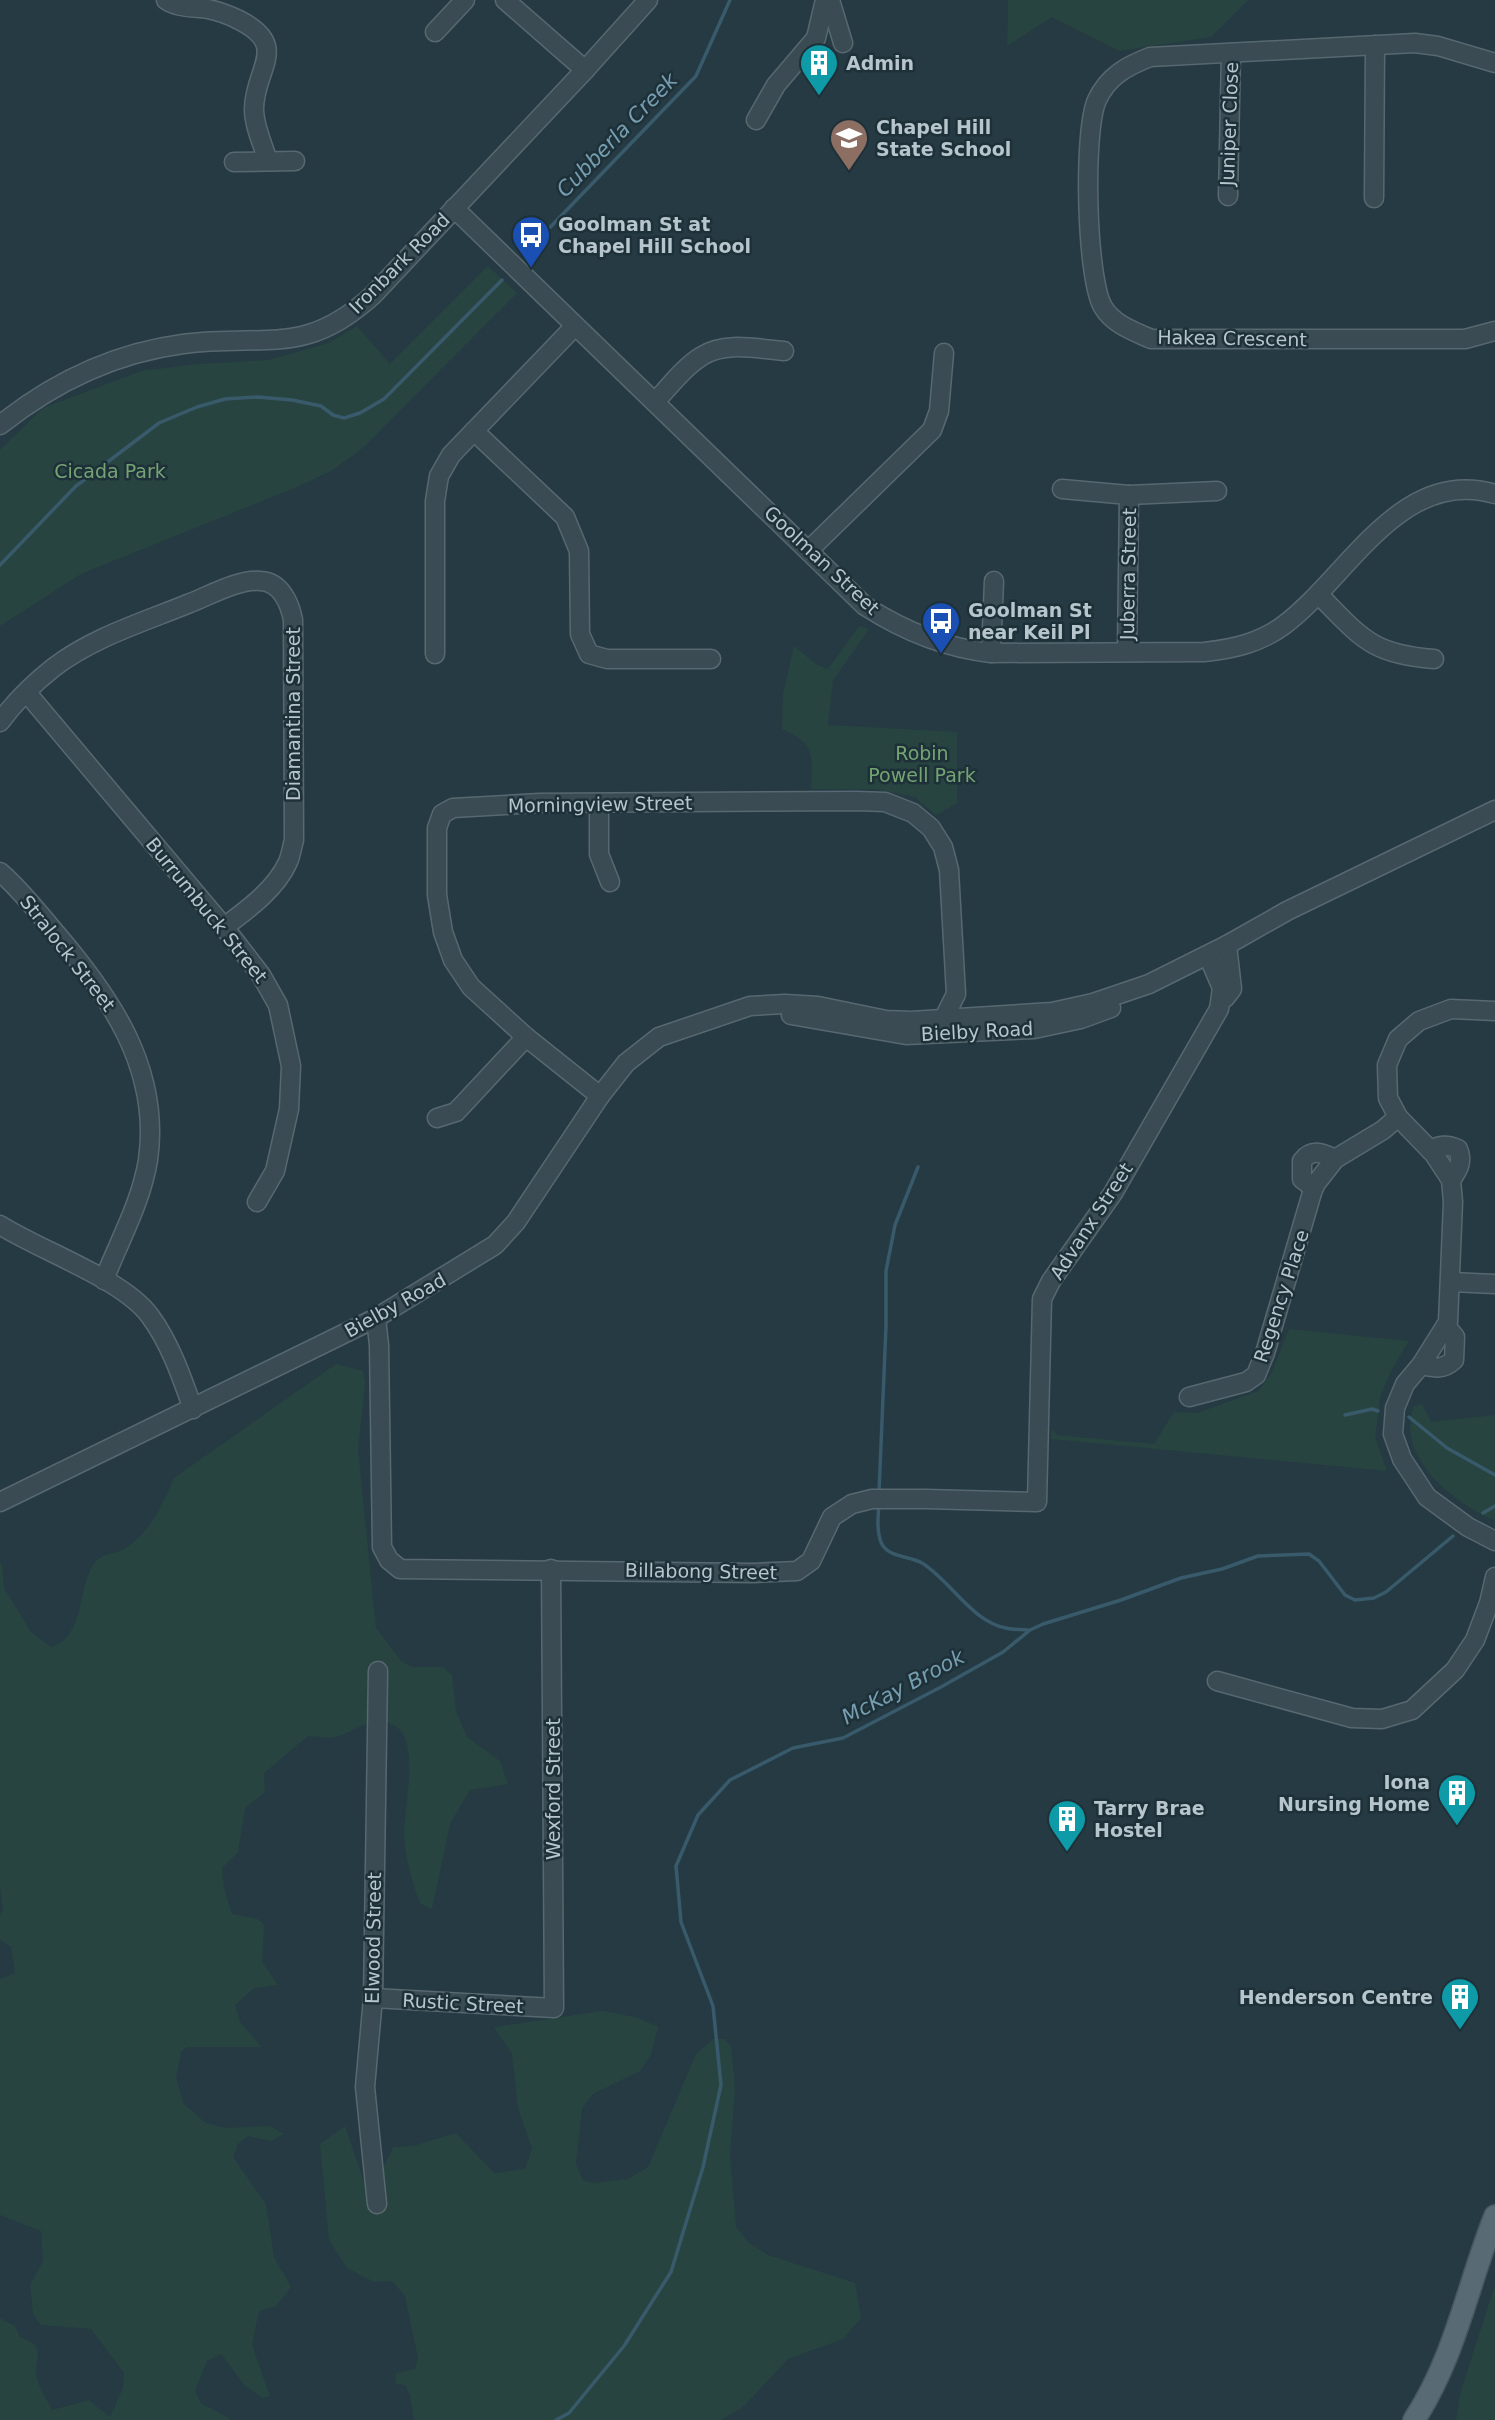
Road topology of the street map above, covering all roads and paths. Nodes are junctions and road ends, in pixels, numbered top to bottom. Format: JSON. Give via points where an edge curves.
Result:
{"nodes":[{"id":1,"x":166,"y":0,"type":"edge"},
{"id":2,"x":465,"y":0,"type":"edge"},
{"id":3,"x":505,"y":0,"type":"edge"},
{"id":4,"x":648,"y":0,"type":"edge"},
{"id":5,"x":828,"y":0,"type":"edge"},
{"id":6,"x":435,"y":33,"type":"dead end"},
{"id":7,"x":843,"y":43,"type":"dead end"},
{"id":8,"x":1375,"y":45,"type":"junction"},
{"id":9,"x":1231,"y":53,"type":"junction"},
{"id":10,"x":1495,"y":63,"type":"edge"},
{"id":11,"x":585,"y":70,"type":"junction"},
{"id":12,"x":756,"y":120,"type":"dead end"},
{"id":13,"x":268,"y":161,"type":"junction"},
{"id":14,"x":295,"y":161,"type":"dead end"},
{"id":15,"x":234,"y":162,"type":"dead end"},
{"id":16,"x":1228,"y":196,"type":"dead end"},
{"id":17,"x":1374,"y":198,"type":"dead end"},
{"id":18,"x":454,"y":208,"type":"junction"},
{"id":19,"x":575,"y":326,"type":"junction"},
{"id":20,"x":1495,"y":331,"type":"edge"},
{"id":21,"x":784,"y":351,"type":"dead end"},
{"id":22,"x":944,"y":353,"type":"dead end"},
{"id":23,"x":655,"y":402,"type":"junction"},
{"id":24,"x":0,"y":425,"type":"edge"},
{"id":25,"x":474,"y":431,"type":"junction"},
{"id":26,"x":1062,"y":489,"type":"dead end"},
{"id":27,"x":1217,"y":491,"type":"dead end"},
{"id":28,"x":1129,"y":495,"type":"junction"},
{"id":29,"x":1495,"y":495,"type":"edge"},
{"id":30,"x":809,"y":550,"type":"junction"},
{"id":31,"x":994,"y":581,"type":"dead end"},
{"id":32,"x":1318,"y":594,"type":"junction"},
{"id":33,"x":1127,"y":652,"type":"junction"},
{"id":34,"x":991,"y":653,"type":"junction"},
{"id":35,"x":435,"y":654,"type":"dead end"},
{"id":36,"x":710,"y":659,"type":"dead end"},
{"id":37,"x":1434,"y":659,"type":"dead end"},
{"id":38,"x":27,"y":693,"type":"junction"},
{"id":39,"x":0,"y":722,"type":"edge"},
{"id":40,"x":599,"y":803,"type":"junction"},
{"id":41,"x":1495,"y":810,"type":"edge"},
{"id":42,"x":0,"y":872,"type":"edge"},
{"id":43,"x":610,"y":882,"type":"dead end"},
{"id":44,"x":224,"y":927,"type":"junction"},
{"id":45,"x":1219,"y":950,"type":"junction"},
{"id":46,"x":956,"y":994,"type":"junction"},
{"id":47,"x":1495,"y":1011,"type":"edge"},
{"id":48,"x":944,"y":1018,"type":"junction"},
{"id":49,"x":975,"y":1018,"type":"junction"},
{"id":50,"x":715,"y":1019,"type":"junction"},
{"id":51,"x":526,"y":1037,"type":"junction"},
{"id":52,"x":600,"y":1096,"type":"junction"},
{"id":53,"x":1398,"y":1117,"type":"junction"},
{"id":54,"x":437,"y":1118,"type":"dead end"},
{"id":55,"x":1335,"y":1159,"type":"junction"},
{"id":56,"x":1314,"y":1188,"type":"junction"},
{"id":57,"x":257,"y":1202,"type":"dead end"},
{"id":58,"x":0,"y":1225,"type":"edge"},
{"id":59,"x":104,"y":1280,"type":"junction"},
{"id":60,"x":1451,"y":1282,"type":"junction"},
{"id":61,"x":1495,"y":1284,"type":"edge"},
{"id":62,"x":376,"y":1318,"type":"junction"},
{"id":63,"x":1446,"y":1326,"type":"junction"},
{"id":64,"x":1421,"y":1365,"type":"junction"},
{"id":65,"x":1189,"y":1397,"type":"dead end"},
{"id":66,"x":193,"y":1409,"type":"junction"},
{"id":67,"x":0,"y":1502,"type":"edge"},
{"id":68,"x":1037,"y":1502,"type":"joint"},
{"id":69,"x":1495,"y":1541,"type":"edge"},
{"id":70,"x":551,"y":1569,"type":"junction"},
{"id":71,"x":1495,"y":1577,"type":"edge"},
{"id":72,"x":378,"y":1671,"type":"dead end"},
{"id":73,"x":1217,"y":1681,"type":"dead end"},
{"id":74,"x":373,"y":1998,"type":"junction"},
{"id":75,"x":554,"y":2008,"type":"joint"},
{"id":76,"x":377,"y":2204,"type":"dead end"},
{"id":77,"x":1495,"y":2216,"type":"edge"},
{"id":78,"x":1414,"y":2420,"type":"edge"}],
"edges":[{"from":1,"to":13,"type":"street","via":[[237,19],[262,35],[265,63],[254,108]]},
{"from":2,"to":6,"type":"street"},
{"from":3,"to":11,"type":"street"},
{"from":4,"to":11,"type":"street","name":"Ironbark Road"},
{"from":5,"to":7,"type":"street"},
{"from":5,"to":12,"type":"street","via":[[816,38],[776,85]]},
{"from":8,"to":9,"type":"street","name":"Hakea Crescent"},
{"from":8,"to":10,"type":"street","name":"Hakea Crescent","via":[[1438,46]]},
{"from":8,"to":17,"type":"street"},
{"from":9,"to":16,"type":"street","name":"Juniper Close"},
{"from":9,"to":20,"type":"street","name":"Hakea Crescent","via":[[1150,57],[1111,78],[1098,98],[1089,135],[1092,268],[1103,307],[1117,323],[1151,339],[1166,340],[1465,339]]},
{"from":11,"to":18,"type":"street","name":"Ironbark Road"},
{"from":13,"to":14,"type":"street"},
{"from":13,"to":15,"type":"street"},
{"from":18,"to":19,"type":"street","name":"Goolman Street"},
{"from":18,"to":24,"type":"street","name":"Ironbark Road","via":[[373,295],[327,328],[289,339],[195,342],[128,355],[66,380]]},
{"from":19,"to":23,"type":"street","name":"Goolman Street"},
{"from":19,"to":25,"type":"street"},
{"from":21,"to":23,"type":"street","via":[[738,347],[704,354]]},
{"from":22,"to":30,"type":"street","via":[[933,430]]},
{"from":23,"to":30,"type":"street","name":"Goolman Street"},
{"from":25,"to":35,"type":"street","via":[[439,475]]},
{"from":25,"to":36,"type":"street","via":[[565,517],[579,551],[580,634],[589,654],[607,659]]},
{"from":26,"to":28,"type":"street"},
{"from":27,"to":28,"type":"street"},
{"from":28,"to":33,"type":"street","name":"Juberra Street"},
{"from":29,"to":32,"type":"street","name":"Goolman Street","via":[[1463,489],[1419,500],[1397,513]]},
{"from":30,"to":34,"type":"street","name":"Goolman Street","via":[[865,606],[883,617],[947,645]]},
{"from":31,"to":34,"type":"street"},
{"from":32,"to":33,"type":"street","name":"Goolman Street","via":[[1283,626],[1232,649]]},
{"from":32,"to":37,"type":"street","via":[[1367,642],[1383,650]]},
{"from":33,"to":34,"type":"street","name":"Goolman Street"},
{"from":38,"to":39,"type":"street","name":"Diamantina Street"},
{"from":38,"to":44,"type":"street","name":"Burrumbuck Street"},
{"from":38,"to":44,"type":"street","name":"Diamantina Street","via":[[53,668],[109,636],[236,585],[263,581],[279,589],[293,620],[294,840],[289,861],[276,882]]},
{"from":40,"to":43,"type":"street","via":[[599,854]]},
{"from":40,"to":46,"type":"street","name":"Morningview Street","via":[[857,801],[885,802],[913,813],[931,828],[943,847],[949,870]]},
{"from":40,"to":51,"type":"street","name":"Morningview Street","via":[[453,808],[442,814],[437,828],[437,895],[453,960],[471,987]]},
{"from":41,"to":45,"type":"street","name":"Bielby Road","via":[[1287,911]]},
{"from":42,"to":59,"type":"street","name":"Stralock Street","via":[[106,995],[129,1038],[144,1084],[150,1122],[148,1159],[141,1193]]},
{"from":44,"to":57,"type":"street","name":"Burrumbuck Street","via":[[278,1005],[291,1066],[289,1109],[275,1171]]},
{"from":45,"to":49,"type":"street","name":"Bielby Road","via":[[1149,984],[1093,1003],[1052,1012]]},
{"from":45,"to":50,"type":"street","name":"Bielby Road","via":[[1159,990],[1081,1019],[1034,1029],[906,1035],[796,1015]]},
{"from":45,"to":68,"type":"street","name":"Advanx Street","via":[[1222,1003],[1113,1193],[1042,1299]]},
{"from":46,"to":48,"type":"street","name":"Morningview Street"},
{"from":46,"to":49,"type":"street"},
{"from":47,"to":53,"type":"street","via":[[1451,1009],[1419,1021],[1398,1040],[1387,1065],[1388,1098]]},
{"from":48,"to":49,"type":"street","name":"Bielby Road"},
{"from":48,"to":50,"type":"street","name":"Bielby Road","via":[[886,1020],[785,1004],[750,1006]]},
{"from":50,"to":52,"type":"street","name":"Bielby Road","via":[[659,1037],[626,1063]]},
{"from":51,"to":52,"type":"street","name":"Morningview Street"},
{"from":51,"to":54,"type":"street","via":[[456,1112]]},
{"from":52,"to":62,"type":"street","name":"Bielby Road","via":[[516,1223],[495,1245]]},
{"from":53,"to":55,"type":"street","name":"Regency Place"},
{"from":53,"to":60,"type":"street","via":[[1451,1180]]},
{"from":55,"to":56,"type":"street","name":"Regency Place"},
{"from":55,"to":56,"type":"street","via":[[1315,1151],[1307,1154],[1300,1170]]},
{"from":56,"to":65,"type":"street","name":"Regency Place","via":[[1256,1375],[1237,1385]]},
{"from":58,"to":59,"type":"street"},
{"from":59,"to":66,"type":"street","via":[[127,1293],[150,1315]]},
{"from":60,"to":61,"type":"street"},
{"from":60,"to":63,"type":"street"},
{"from":62,"to":66,"type":"street","name":"Bielby Road"},
{"from":62,"to":70,"type":"street","name":"Billabong Street","via":[[382,1546],[389,1560],[400,1569]]},
{"from":63,"to":64,"type":"street"},
{"from":63,"to":64,"type":"street","via":[[1455,1337],[1454,1360],[1446,1367]]},
{"from":64,"to":69,"type":"street","via":[[1405,1384],[1395,1408],[1393,1434],[1402,1460],[1427,1497]]},
{"from":66,"to":67,"type":"street","name":"Bielby Road"},
{"from":68,"to":70,"type":"street","name":"Billabong Street","via":[[926,1499],[852,1504],[832,1517],[811,1561],[797,1571]]},
{"from":70,"to":75,"type":"street","name":"Wexford Street"},
{"from":71,"to":73,"type":"street","via":[[1475,1640],[1455,1670],[1412,1710],[1382,1719],[1352,1718]]},
{"from":72,"to":74,"type":"street","name":"Elwood Street"},
{"from":74,"to":75,"type":"street","name":"Rustic Street"},
{"from":74,"to":76,"type":"street","name":"Elwood Street","via":[[365,2087]]},
{"from":77,"to":78,"type":"main road","via":[[1431,2394]]}]}
